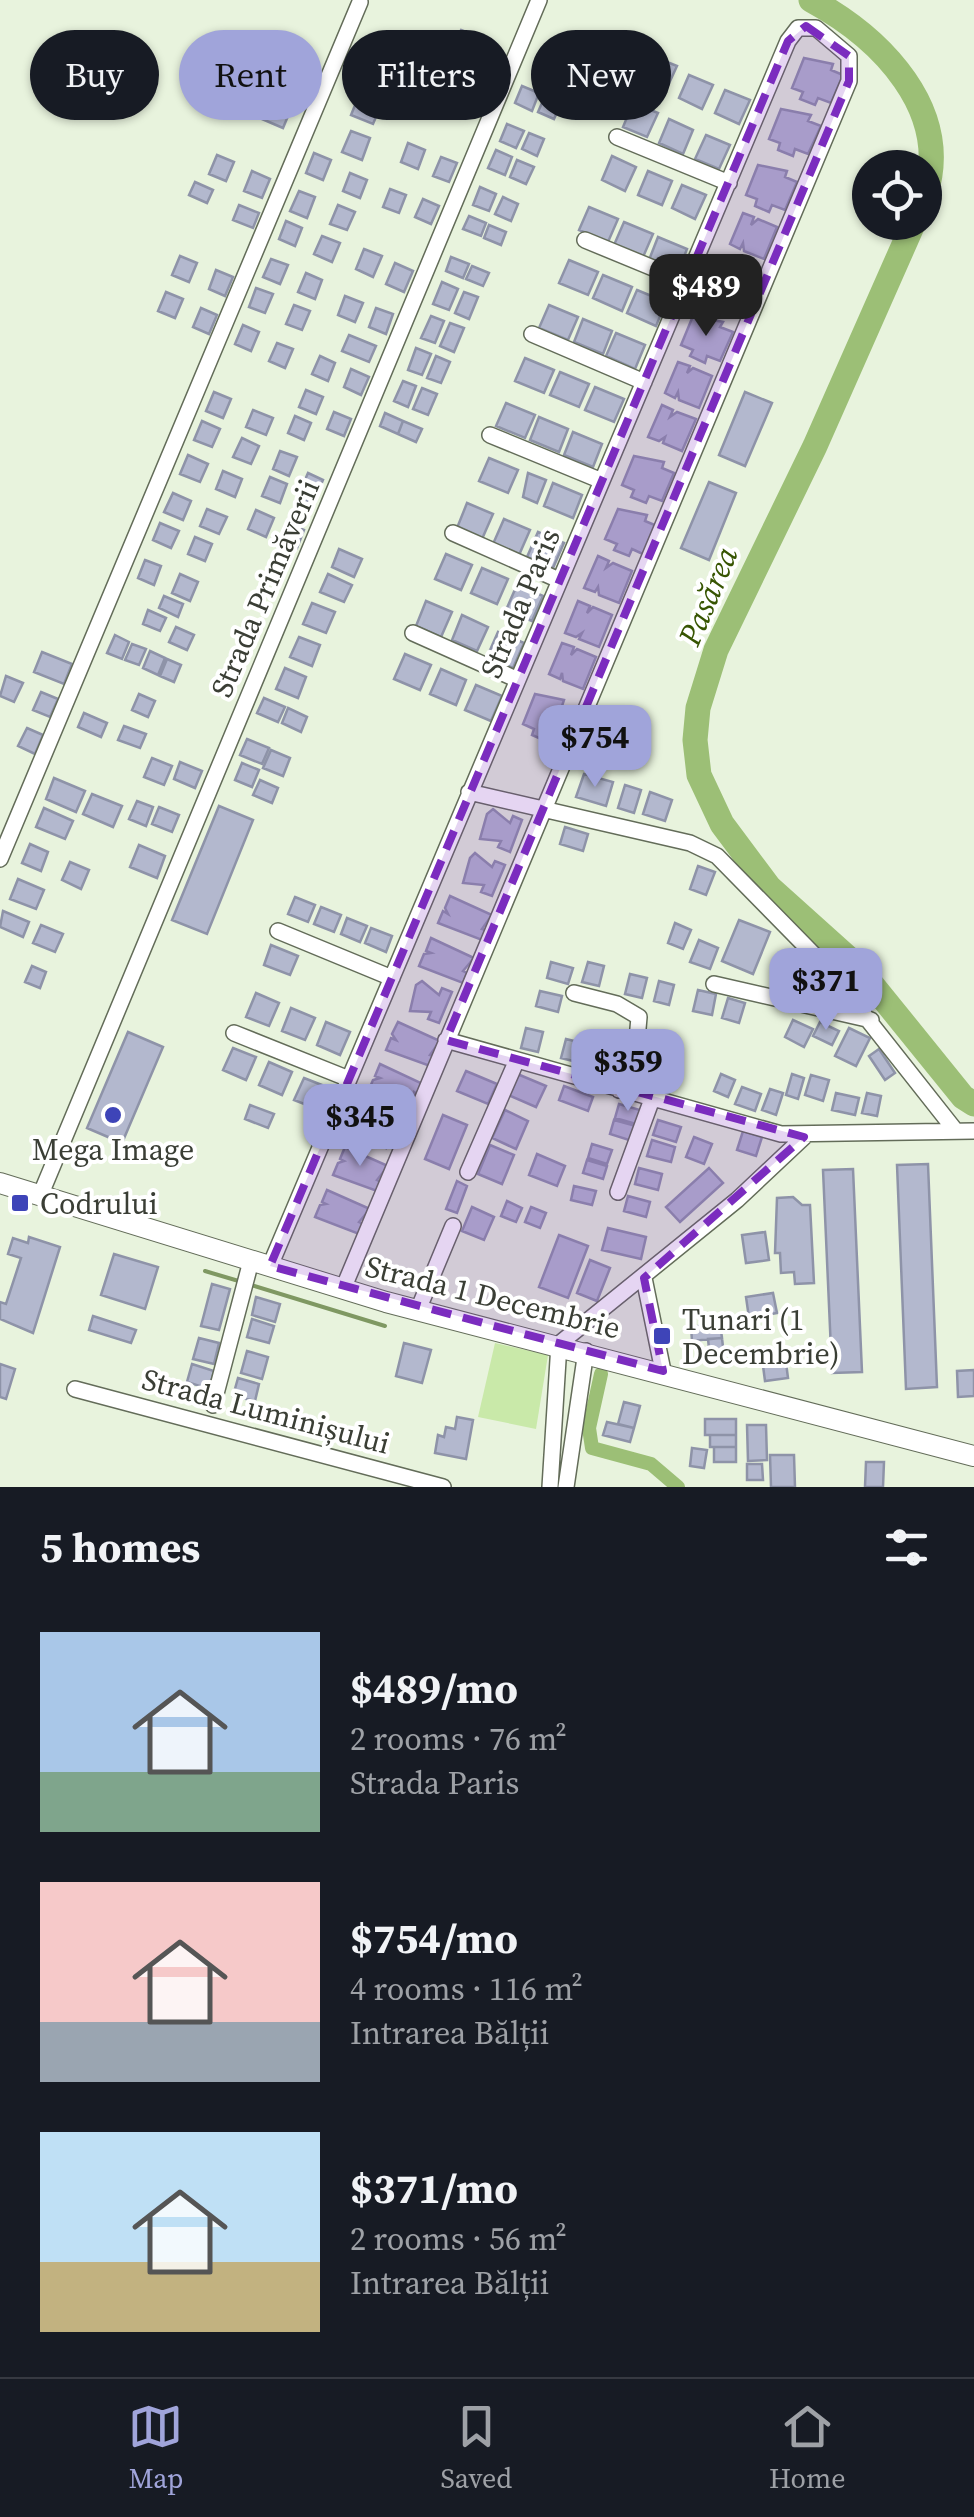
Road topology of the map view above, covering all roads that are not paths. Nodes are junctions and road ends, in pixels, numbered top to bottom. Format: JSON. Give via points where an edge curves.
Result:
{"nodes":[{"id":1,"x":538,"y":0,"type":"edge"},
{"id":2,"x":360,"y":2,"type":"edge"},
{"id":3,"x":617,"y":137,"type":"dead end"},
{"id":4,"x":729,"y":183,"type":"junction"},
{"id":5,"x":585,"y":240,"type":"dead end"},
{"id":6,"x":688,"y":282,"type":"junction"},
{"id":7,"x":532,"y":334,"type":"dead end"},
{"id":8,"x":644,"y":382,"type":"junction"},
{"id":9,"x":490,"y":434,"type":"dead end"},
{"id":10,"x":602,"y":481,"type":"junction"},
{"id":11,"x":453,"y":533,"type":"dead end"},
{"id":12,"x":559,"y":580,"type":"junction"},
{"id":13,"x":413,"y":634,"type":"dead end"},
{"id":14,"x":516,"y":680,"type":"junction"},
{"id":15,"x":469,"y":792,"type":"junction"},
{"id":16,"x":542,"y":808,"type":"junction"},
{"id":17,"x":0,"y":859,"type":"edge"},
{"id":18,"x":278,"y":931,"type":"dead end"},
{"id":19,"x":392,"y":978,"type":"junction"},
{"id":20,"x":714,"y":984,"type":"dead end"},
{"id":21,"x":574,"y":993,"type":"dead end"},
{"id":22,"x":871,"y":1020,"type":"junction"},
{"id":23,"x":234,"y":1033,"type":"dead end"},
{"id":24,"x":446,"y":1040,"type":"junction"},
{"id":25,"x":516,"y":1062,"type":"junction"},
{"id":26,"x":349,"y":1079,"type":"junction"},
{"id":27,"x":620,"y":1090,"type":"junction"},
{"id":28,"x":652,"y":1099,"type":"junction"},
{"id":29,"x":955,"y":1130,"type":"junction"},
{"id":30,"x":974,"y":1131,"type":"edge"},
{"id":31,"x":804,"y":1137,"type":"junction"},
{"id":32,"x":468,"y":1172,"type":"dead end"},
{"id":33,"x":0,"y":1184,"type":"edge"},
{"id":34,"x":618,"y":1192,"type":"dead end"},
{"id":35,"x":40,"y":1196,"type":"junction"},
{"id":36,"x":452,"y":1226,"type":"dead end"},
{"id":37,"x":253,"y":1273,"type":"junction"},
{"id":38,"x":644,"y":1278,"type":"junction"},
{"id":39,"x":343,"y":1289,"type":"junction"},
{"id":40,"x":418,"y":1310,"type":"junction"},
{"id":41,"x":559,"y":1344,"type":"junction"},
{"id":42,"x":586,"y":1351,"type":"junction"},
{"id":43,"x":663,"y":1371,"type":"junction"},
{"id":44,"x":75,"y":1389,"type":"dead end"},
{"id":45,"x":213,"y":1405,"type":"dead end"},
{"id":46,"x":974,"y":1456,"type":"edge"},
{"id":47,"x":444,"y":1487,"type":"edge"},
{"id":48,"x":550,"y":1487,"type":"edge"},
{"id":49,"x":566,"y":1487,"type":"edge"}],
"edges":[{"from":1,"to":35,"type":"street","name":"Strada Primăverii"},
{"from":2,"to":17,"type":"street"},
{"from":3,"to":4,"type":"street"},
{"from":4,"to":6,"type":"street","name":"Strada Paris"},
{"from":4,"to":16,"type":"street","name":"Strada Paris","via":[[792,33],[816,28],[852,64],[849,81]]},
{"from":5,"to":6,"type":"street"},
{"from":6,"to":8,"type":"street","name":"Strada Paris"},
{"from":7,"to":8,"type":"street"},
{"from":8,"to":10,"type":"street","name":"Strada Paris"},
{"from":9,"to":10,"type":"street"},
{"from":10,"to":12,"type":"street","name":"Strada Paris"},
{"from":11,"to":12,"type":"street"},
{"from":12,"to":14,"type":"street","name":"Strada Paris"},
{"from":13,"to":14,"type":"street"},
{"from":14,"to":15,"type":"street","name":"Strada Paris"},
{"from":15,"to":16,"type":"street"},
{"from":15,"to":19,"type":"street","name":"Strada Paris"},
{"from":16,"to":22,"type":"street","via":[[709,851]]},
{"from":16,"to":24,"type":"street"},
{"from":18,"to":19,"type":"street"},
{"from":19,"to":26,"type":"street","name":"Strada Paris"},
{"from":20,"to":22,"type":"street"},
{"from":21,"to":27,"type":"street","via":[[640,1017]]},
{"from":22,"to":29,"type":"street"},
{"from":23,"to":26,"type":"street"},
{"from":24,"to":25,"type":"street"},
{"from":24,"to":39,"type":"street"},
{"from":25,"to":27,"type":"street"},
{"from":25,"to":32,"type":"street"},
{"from":26,"to":37,"type":"street","name":"Strada Paris"},
{"from":27,"to":28,"type":"street"},
{"from":28,"to":31,"type":"street"},
{"from":28,"to":34,"type":"street"},
{"from":29,"to":30,"type":"street"},
{"from":29,"to":31,"type":"street"},
{"from":31,"to":38,"type":"street"},
{"from":33,"to":35,"type":"main road","name":"Strada 1 Decembrie"},
{"from":35,"to":37,"type":"main road","name":"Strada 1 Decembrie"},
{"from":36,"to":40,"type":"street"},
{"from":37,"to":39,"type":"main road","name":"Strada 1 Decembrie"},
{"from":37,"to":45,"type":"street","name":"Strada Paris"},
{"from":38,"to":41,"type":"street"},
{"from":38,"to":43,"type":"street"},
{"from":39,"to":40,"type":"main road","name":"Strada 1 Decembrie"},
{"from":40,"to":41,"type":"main road","name":"Strada 1 Decembrie"},
{"from":41,"to":42,"type":"main road","name":"Strada 1 Decembrie"},
{"from":41,"to":48,"type":"street"},
{"from":42,"to":43,"type":"main road","name":"Strada 1 Decembrie"},
{"from":42,"to":49,"type":"street"},
{"from":43,"to":46,"type":"main road","name":"Strada 1 Decembrie"},
{"from":44,"to":47,"type":"street","name":"Strada Luminișului"}]}
